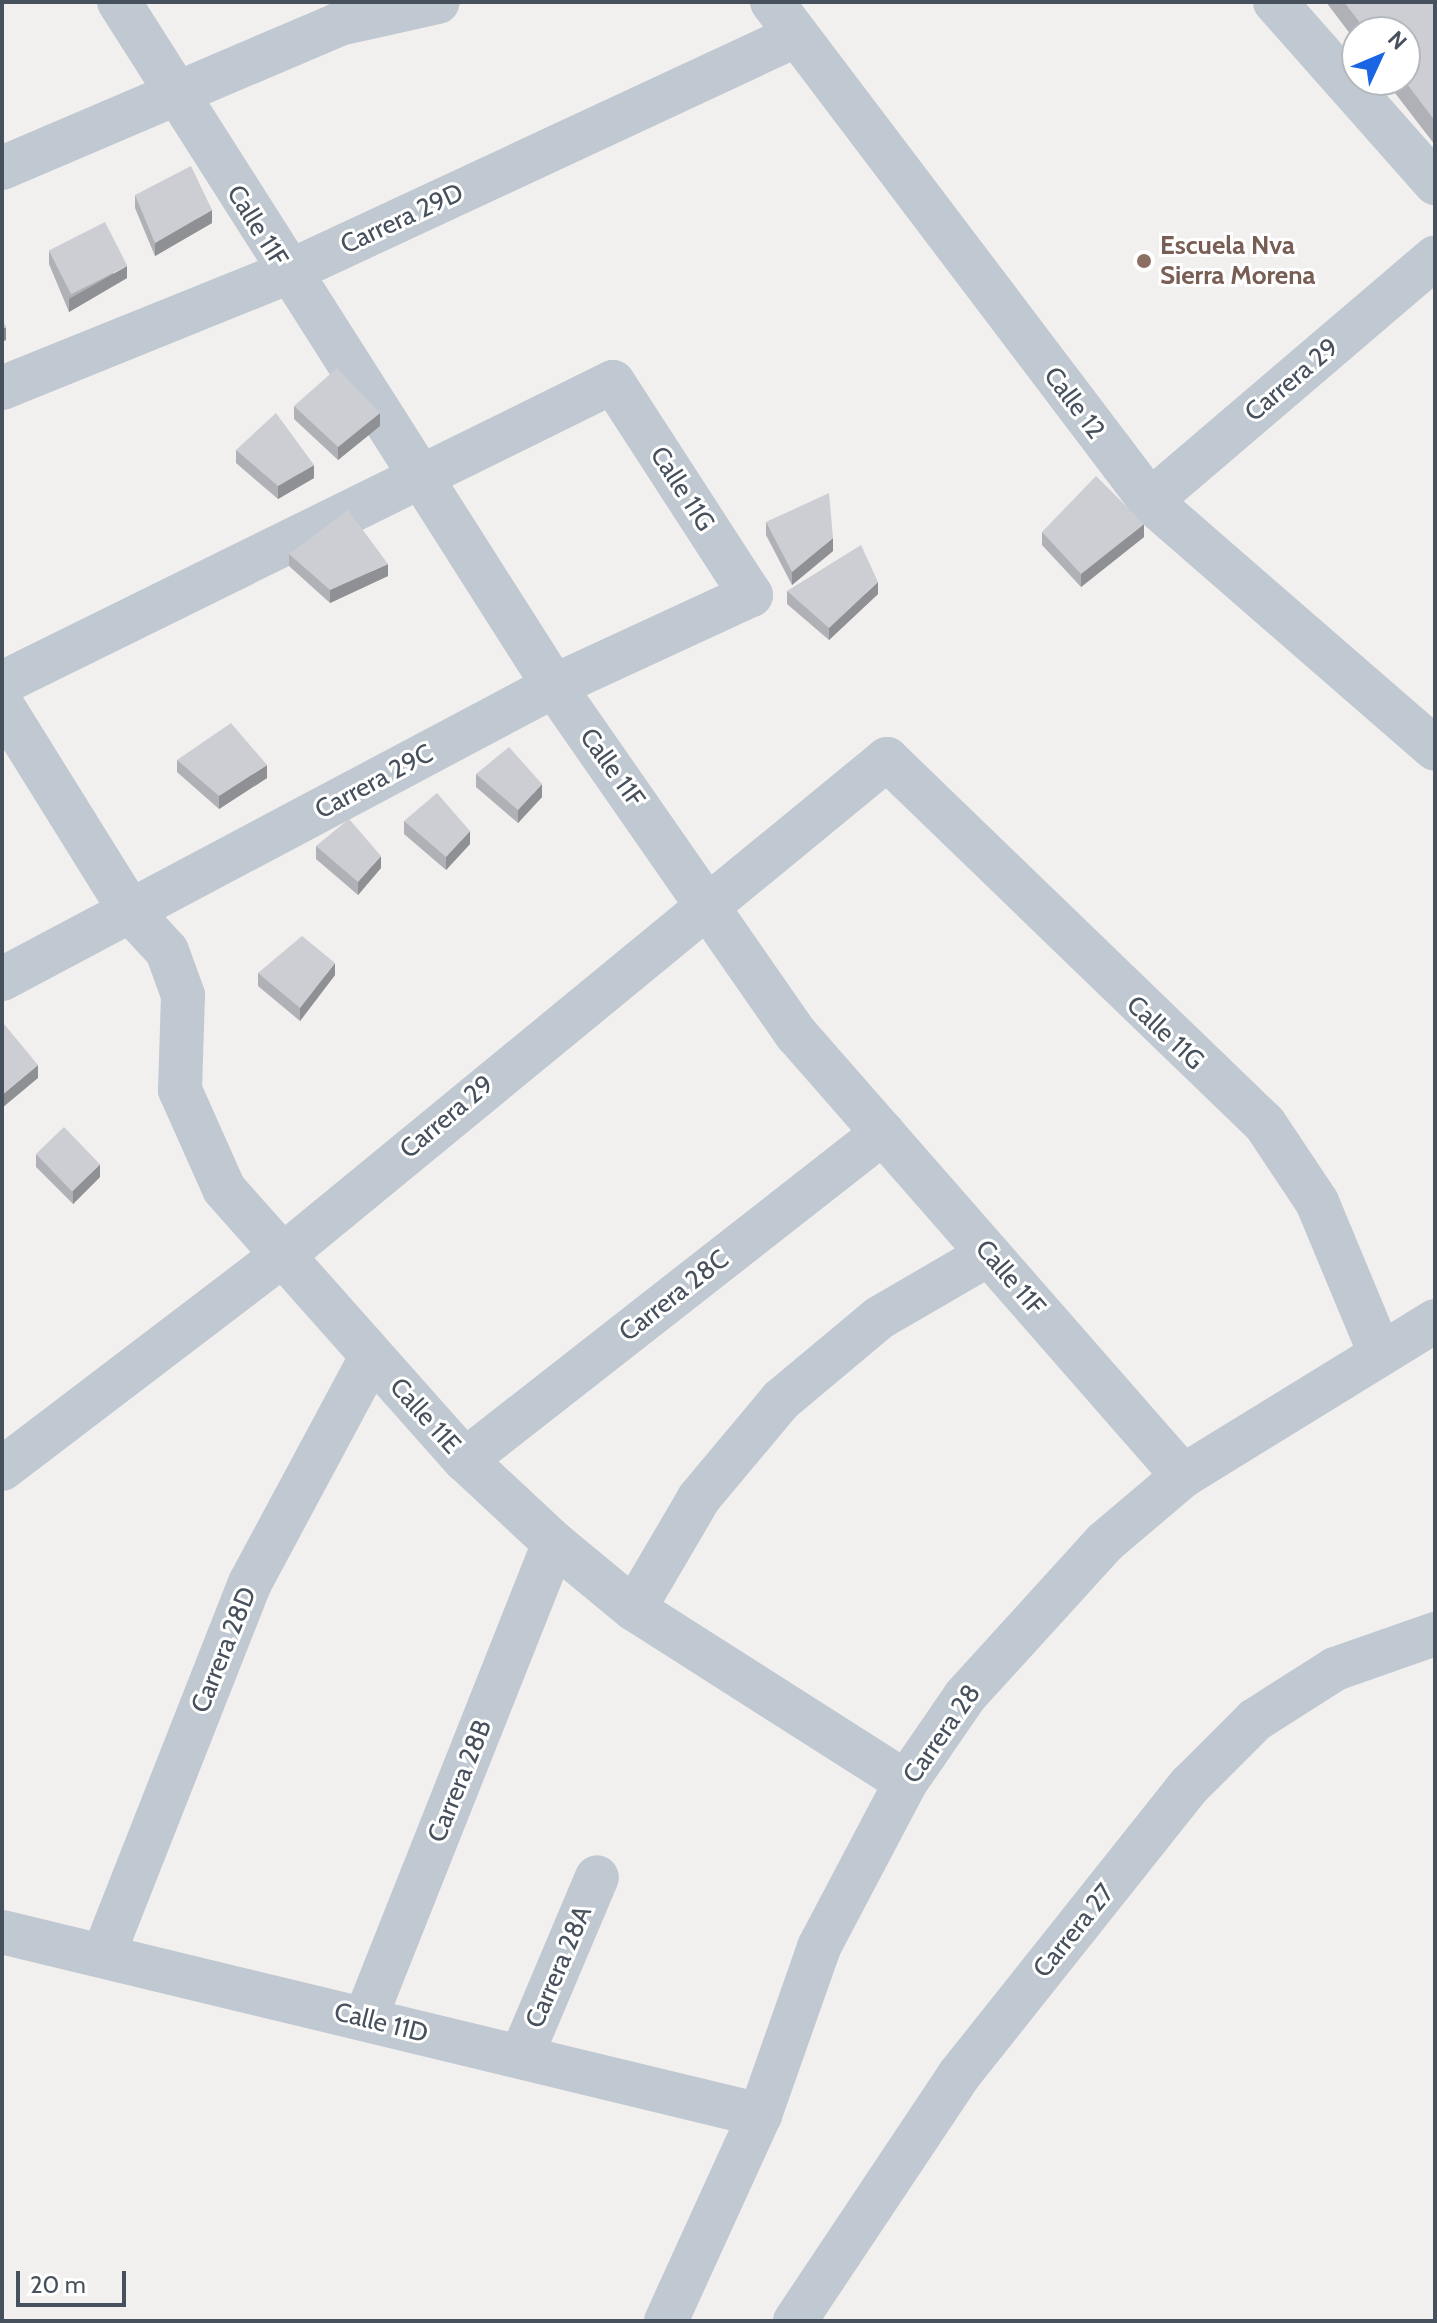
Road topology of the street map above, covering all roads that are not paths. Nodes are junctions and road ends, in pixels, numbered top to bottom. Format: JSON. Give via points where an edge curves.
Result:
{"nodes":[{"id":1,"x":119,"y":2,"type":"edge"},
{"id":2,"x":438,"y":2,"type":"edge"},
{"id":3,"x":1275,"y":2,"type":"edge"},
{"id":4,"x":336,"y":13,"type":"edge"},
{"id":5,"x":784,"y":19,"type":"edge"},
{"id":6,"x":174,"y":92,"type":"junction"},
{"id":7,"x":2,"y":168,"type":"edge"},
{"id":8,"x":1435,"y":183,"type":"edge"},
{"id":9,"x":1435,"y":258,"type":"edge"},
{"id":10,"x":286,"y":273,"type":"junction"},
{"id":11,"x":2,"y":388,"type":"edge"},
{"id":12,"x":418,"y":478,"type":"junction"},
{"id":13,"x":1150,"y":501,"type":"junction"},
{"id":14,"x":751,"y":595,"type":"joint"},
{"id":15,"x":2,"y":683,"type":"edge"},
{"id":16,"x":554,"y":686,"type":"junction"},
{"id":17,"x":2,"y":705,"type":"edge"},
{"id":18,"x":1435,"y":749,"type":"edge"},
{"id":19,"x":887,"y":759,"type":"joint"},
{"id":20,"x":708,"y":902,"type":"junction"},
{"id":21,"x":130,"y":911,"type":"junction"},
{"id":22,"x":2,"y":979,"type":"edge"},
{"id":23,"x":883,"y":1133,"type":"junction"},
{"id":24,"x":989,"y":1254,"type":"junction"},
{"id":25,"x":282,"y":1256,"type":"junction"},
{"id":26,"x":1435,"y":1321,"type":"edge"},
{"id":27,"x":1379,"y":1351,"type":"junction"},
{"id":28,"x":371,"y":1357,"type":"junction"},
{"id":29,"x":465,"y":1460,"type":"junction"},
{"id":30,"x":2,"y":1469,"type":"edge"},
{"id":31,"x":1183,"y":1476,"type":"junction"},
{"id":32,"x":554,"y":1543,"type":"junction"},
{"id":33,"x":634,"y":1609,"type":"junction"},
{"id":34,"x":1435,"y":1634,"type":"edge"},
{"id":35,"x":906,"y":1782,"type":"junction"},
{"id":36,"x":597,"y":1877,"type":"dead end"},
{"id":37,"x":2,"y":1932,"type":"edge"},
{"id":38,"x":103,"y":1956,"type":"junction"},
{"id":39,"x":365,"y":2019,"type":"junction"},
{"id":40,"x":521,"y":2057,"type":"junction"},
{"id":41,"x":760,"y":2115,"type":"junction"},
{"id":42,"x":666,"y":2321,"type":"edge"},
{"id":43,"x":795,"y":2321,"type":"edge"}],
"edges":[{"from":1,"to":6,"type":"street","name":"Calle 11F"},
{"from":2,"to":4,"type":"street"},
{"from":3,"to":8,"type":"street"},
{"from":4,"to":6,"type":"street"},
{"from":5,"to":10,"type":"street","name":"Carrera 29D"},
{"from":5,"to":13,"type":"street","name":"Calle 12"},
{"from":6,"to":7,"type":"street"},
{"from":6,"to":10,"type":"street","name":"Calle 11F"},
{"from":9,"to":13,"type":"street","name":"Carrera 29"},
{"from":10,"to":11,"type":"street","name":"Carrera 29D"},
{"from":10,"to":12,"type":"street","name":"Calle 11F"},
{"from":12,"to":14,"type":"street","name":"Calle 11G","via":[[613,382]]},
{"from":12,"to":15,"type":"street"},
{"from":12,"to":16,"type":"street","name":"Calle 11F"},
{"from":13,"to":18,"type":"street","name":"Calle 12"},
{"from":14,"to":16,"type":"street","name":"Carrera 29C"},
{"from":16,"to":20,"type":"street","name":"Calle 11F"},
{"from":16,"to":21,"type":"street","name":"Carrera 29C"},
{"from":17,"to":21,"type":"street","name":"Calle 11E"},
{"from":19,"to":20,"type":"street","name":"Carrera 29"},
{"from":19,"to":27,"type":"street","name":"Calle 11G","via":[[1265,1124],[1317,1202]]},
{"from":20,"to":23,"type":"street","name":"Calle 11F","via":[[797,1035]]},
{"from":20,"to":25,"type":"street","name":"Carrera 29"},
{"from":21,"to":22,"type":"street","name":"Carrera 29C"},
{"from":21,"to":25,"type":"street","name":"Calle 11E","via":[[167,951],[183,995],[180,1090],[224,1189]]},
{"from":23,"to":24,"type":"street","name":"Calle 11F"},
{"from":23,"to":29,"type":"street","name":"Carrera 28C"},
{"from":24,"to":31,"type":"street","name":"Calle 11F"},
{"from":24,"to":33,"type":"street","via":[[879,1318],[781,1400],[699,1498]]},
{"from":25,"to":28,"type":"street","name":"Calle 11E"},
{"from":25,"to":30,"type":"street","name":"Carrera 29"},
{"from":26,"to":27,"type":"street","name":"Carrera 28"},
{"from":27,"to":31,"type":"street","name":"Carrera 28"},
{"from":28,"to":29,"type":"street","name":"Calle 11E"},
{"from":28,"to":38,"type":"street","name":"Carrera 28D","via":[[250,1583]]},
{"from":29,"to":32,"type":"street","name":"Calle 11E"},
{"from":31,"to":35,"type":"street","name":"Carrera 28","via":[[1032,1616]]},
{"from":32,"to":33,"type":"street","name":"Calle 11E"},
{"from":32,"to":39,"type":"street","name":"Carrera 28B"},
{"from":33,"to":35,"type":"street","name":"Calle 11E"},
{"from":34,"to":43,"type":"street","name":"Carrera 27","via":[[1335,1669],[1255,1720],[1190,1785],[959,2075]]},
{"from":35,"to":41,"type":"street","name":"Carrera 28","via":[[819,1947]]},
{"from":36,"to":40,"type":"street","name":"Carrera 28A"},
{"from":37,"to":38,"type":"street","name":"Calle 11D"},
{"from":38,"to":39,"type":"street","name":"Calle 11D"},
{"from":39,"to":40,"type":"street","name":"Calle 11D"},
{"from":40,"to":41,"type":"street","name":"Calle 11D"},
{"from":41,"to":42,"type":"street","name":"Carrera 28"}]}
